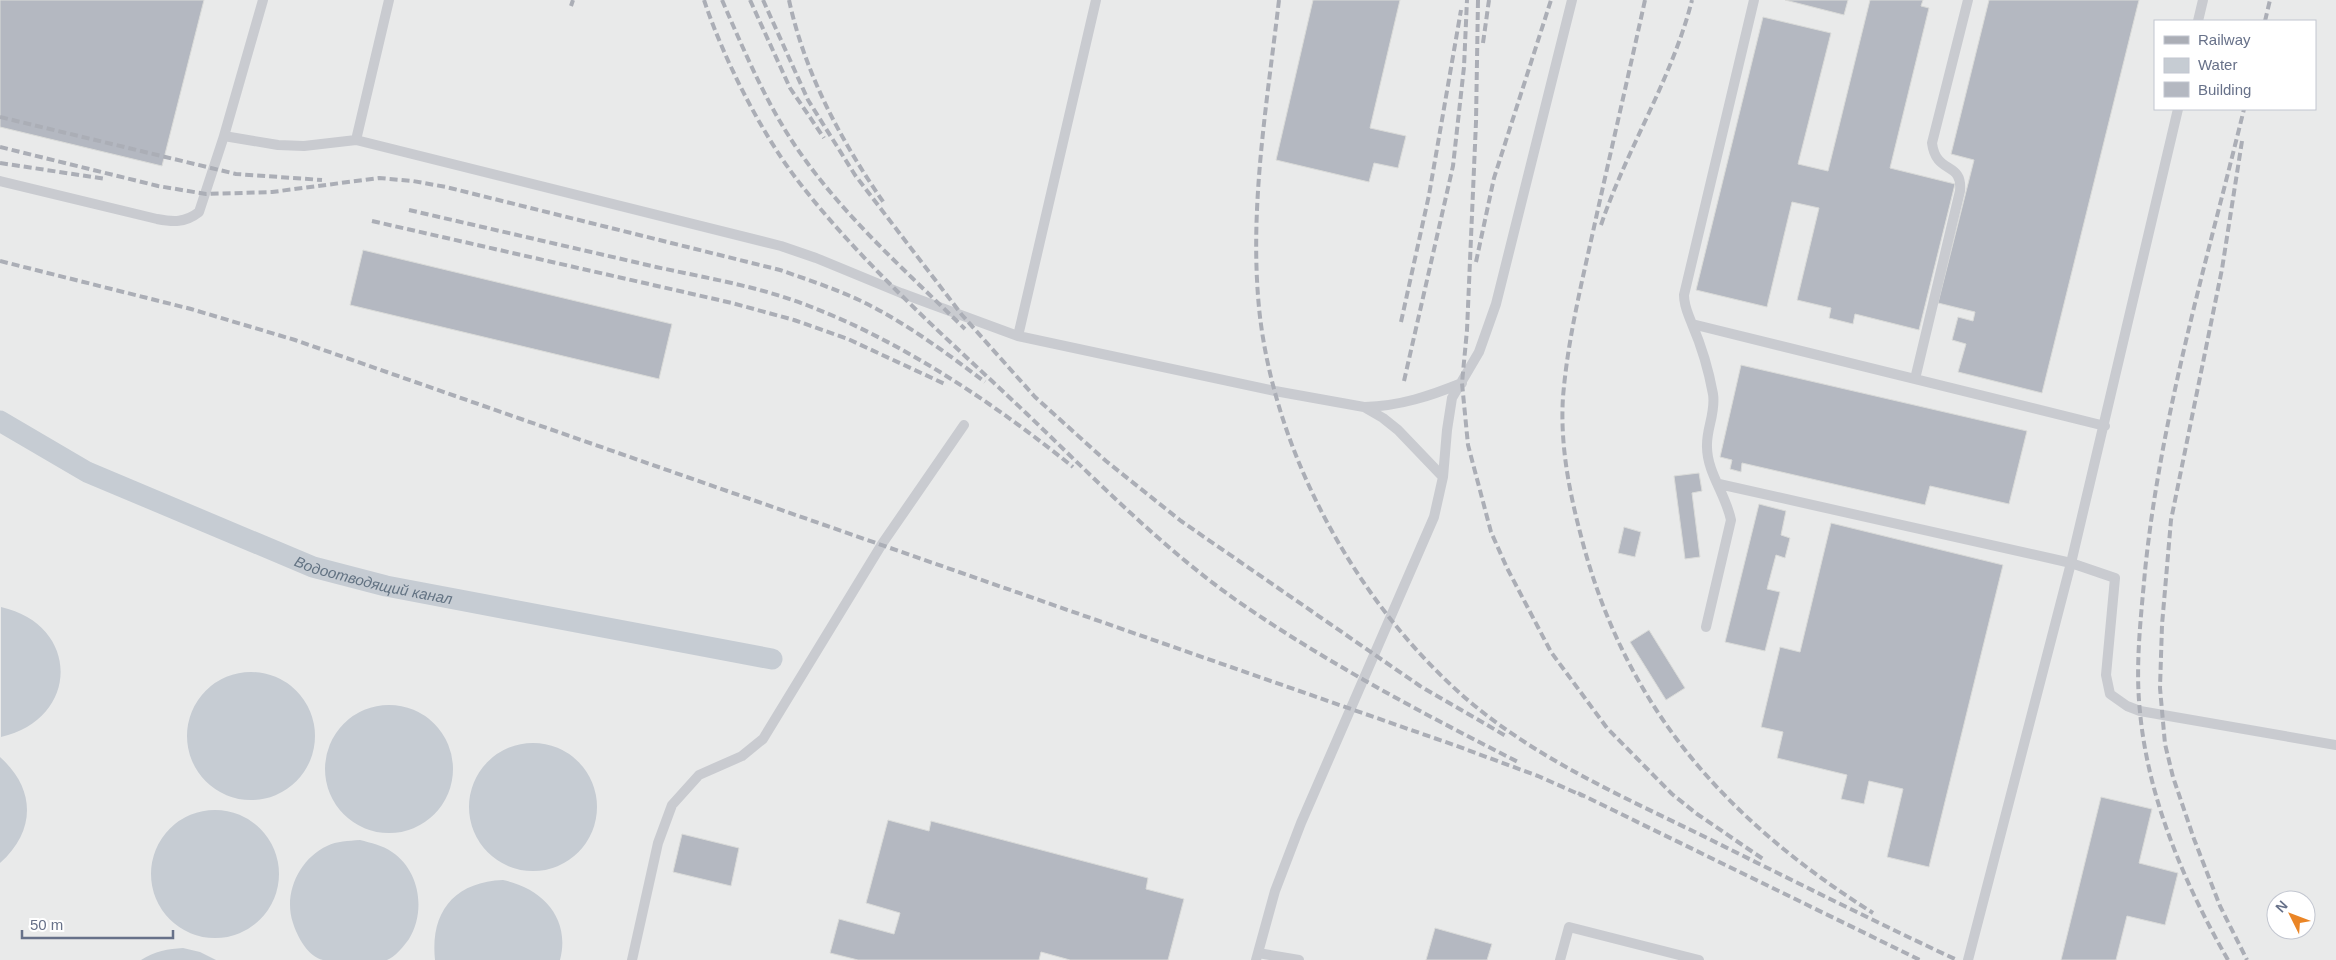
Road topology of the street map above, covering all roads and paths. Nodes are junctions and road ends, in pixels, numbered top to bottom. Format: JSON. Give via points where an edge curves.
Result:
{"nodes":[{"id":1,"x":263,"y":0,"type":"edge"},
{"id":2,"x":389,"y":0,"type":"edge"},
{"id":3,"x":1096,"y":0,"type":"edge"},
{"id":4,"x":1572,"y":0,"type":"edge"},
{"id":5,"x":1754,"y":0,"type":"edge"},
{"id":6,"x":1968,"y":0,"type":"edge"},
{"id":7,"x":2203,"y":0,"type":"edge"},
{"id":8,"x":2198,"y":20,"type":"edge"},
{"id":9,"x":2178,"y":110,"type":"edge"},
{"id":10,"x":224,"y":136,"type":"junction"},
{"id":11,"x":356,"y":140,"type":"junction"},
{"id":12,"x":0,"y":181,"type":"edge"},
{"id":13,"x":1692,"y":324,"type":"junction"},
{"id":14,"x":1018,"y":336,"type":"junction"},
{"id":15,"x":1915,"y":379,"type":"junction"},
{"id":16,"x":1462,"y":383,"type":"junction"},
{"id":17,"x":1364,"y":407,"type":"junction"},
{"id":18,"x":964,"y":425,"type":"dead end"},
{"id":19,"x":2105,"y":426,"type":"junction"},
{"id":20,"x":1443,"y":477,"type":"junction"},
{"id":21,"x":1719,"y":484,"type":"junction"},
{"id":22,"x":2071,"y":563,"type":"junction"},
{"id":23,"x":1706,"y":627,"type":"dead end"},
{"id":24,"x":2336,"y":745,"type":"edge"},
{"id":25,"x":1257,"y":956,"type":"edge"},
{"id":26,"x":632,"y":960,"type":"edge"},
{"id":27,"x":1299,"y":960,"type":"edge"},
{"id":28,"x":1560,"y":960,"type":"edge"},
{"id":29,"x":1698,"y":960,"type":"edge"},
{"id":30,"x":1968,"y":960,"type":"edge"}],
"edges":[{"from":1,"to":10,"type":"lane"},
{"from":2,"to":11,"type":"lane"},
{"from":3,"to":14,"type":"lane"},
{"from":4,"to":16,"type":"lane","via":[[1496,304],[1479,352]]},
{"from":5,"to":13,"type":"lane","via":[[1684,295],[1684,305]]},
{"from":6,"to":15,"type":"lane","via":[[1932,142],[1936,158],[1959,177],[1960,191]]},
{"from":7,"to":8,"type":"lane"},
{"from":9,"to":19,"type":"lane"},
{"from":10,"to":11,"type":"lane","via":[[278,146]]},
{"from":10,"to":12,"type":"lane","via":[[199,212],[179,222]]},
{"from":11,"to":14,"type":"lane","via":[[781,246],[900,294]]},
{"from":13,"to":15,"type":"lane"},
{"from":13,"to":21,"type":"lane","via":[[1713,394],[1713,417],[1706,446]]},
{"from":14,"to":17,"type":"lane"},
{"from":15,"to":19,"type":"lane"},
{"from":16,"to":17,"type":"lane","via":[[1411,402]]},
{"from":16,"to":20,"type":"lane","via":[[1452,398]]},
{"from":17,"to":20,"type":"lane","via":[[1398,430]]},
{"from":18,"to":26,"type":"lane","via":[[882,544],[763,739],[742,756],[699,775],[672,805],[658,842]]},
{"from":19,"to":22,"type":"lane"},
{"from":20,"to":25,"type":"lane","via":[[1434,517],[1301,823],[1275,892]]},
{"from":21,"to":22,"type":"lane"},
{"from":21,"to":23,"type":"lane","via":[[1731,520]]},
{"from":22,"to":24,"type":"lane","via":[[2115,578],[2106,676],[2110,694],[2127,706],[2171,717]]},
{"from":22,"to":30,"type":"lane"},
{"from":25,"to":27,"type":"lane"},
{"from":28,"to":29,"type":"lane","via":[[1569,927]]}]}
